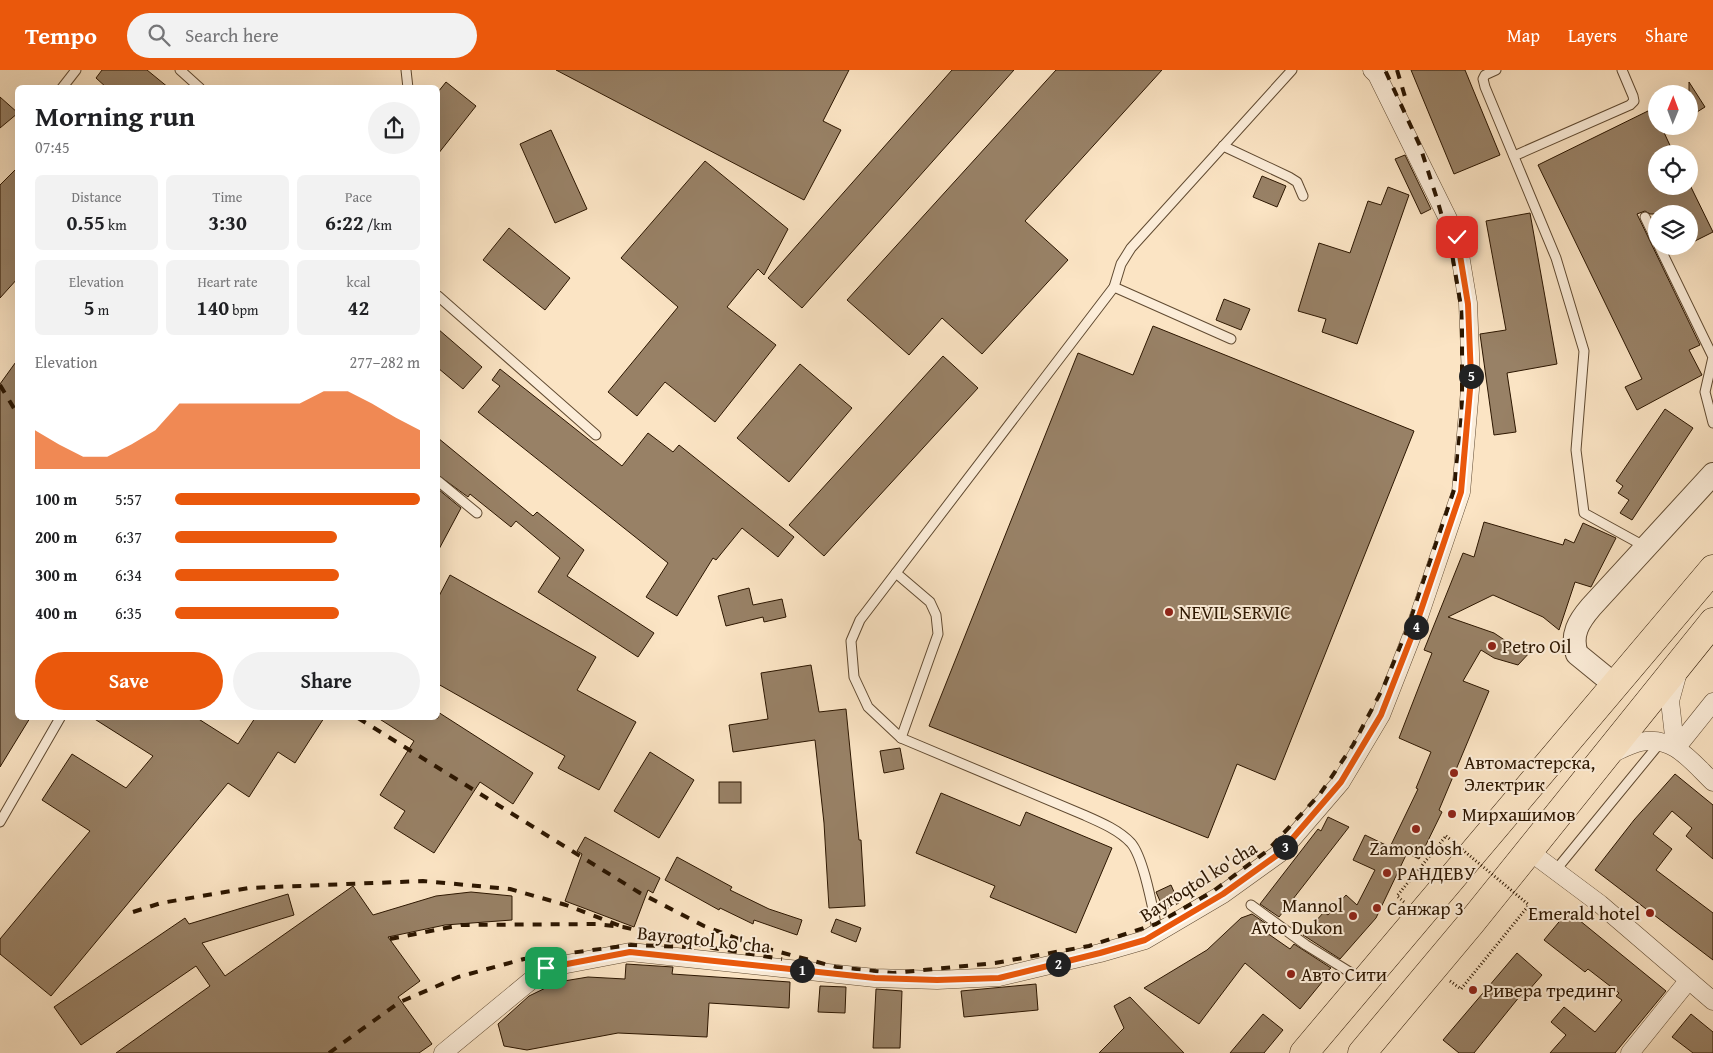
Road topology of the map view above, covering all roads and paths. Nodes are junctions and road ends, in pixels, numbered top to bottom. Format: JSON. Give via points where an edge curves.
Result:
{"nodes":[{"id":1,"x":76,"y":70,"type":"edge"},
{"id":2,"x":180,"y":70,"type":"edge"},
{"id":3,"x":406,"y":70,"type":"edge"},
{"id":4,"x":1292,"y":70,"type":"edge"},
{"id":5,"x":1372,"y":70,"type":"edge"},
{"id":6,"x":1496,"y":70,"type":"edge"},
{"id":7,"x":1622,"y":70,"type":"edge"},
{"id":8,"x":64,"y":85,"type":"edge"},
{"id":9,"x":197,"y":85,"type":"edge"},
{"id":10,"x":408,"y":85,"type":"edge"},
{"id":11,"x":1223,"y":146,"type":"junction"},
{"id":12,"x":1514,"y":156,"type":"junction"},
{"id":13,"x":1303,"y":196,"type":"dead end"},
{"id":14,"x":1645,"y":217,"type":"dead end"},
{"id":15,"x":1648,"y":223,"type":"edge"},
{"id":16,"x":1663,"y":255,"type":"edge"},
{"id":17,"x":1114,"y":287,"type":"junction"},
{"id":18,"x":440,"y":298,"type":"edge"},
{"id":19,"x":1232,"y":339,"type":"dead end"},
{"id":20,"x":1713,"y":423,"type":"edge"},
{"id":21,"x":596,"y":435,"type":"dead end"},
{"id":22,"x":1713,"y":474,"type":"edge"},
{"id":23,"x":440,"y":483,"type":"edge"},
{"id":24,"x":477,"y":513,"type":"dead end"},
{"id":25,"x":1644,"y":546,"type":"junction"},
{"id":26,"x":1713,"y":569,"type":"edge"},
{"id":27,"x":896,"y":573,"type":"junction"},
{"id":28,"x":1713,"y":622,"type":"edge"},
{"id":29,"x":1680,"y":663,"type":"junction"},
{"id":30,"x":1615,"y":685,"type":"junction"},
{"id":31,"x":1713,"y":702,"type":"edge"},
{"id":32,"x":59,"y":720,"type":"edge"},
{"id":33,"x":901,"y":738,"type":"junction"},
{"id":34,"x":1670,"y":745,"type":"junction"},
{"id":35,"x":1604,"y":757,"type":"junction"},
{"id":36,"x":1713,"y":782,"type":"edge"},
{"id":37,"x":0,"y":822,"type":"edge"},
{"id":38,"x":1528,"y":851,"type":"junction"},
{"id":39,"x":1555,"y":871,"type":"junction"},
{"id":40,"x":1397,"y":896,"type":"dead end"},
{"id":41,"x":1251,"y":905,"type":"dead end"},
{"id":42,"x":1158,"y":932,"type":"junction"},
{"id":43,"x":1363,"y":981,"type":"junction"},
{"id":44,"x":1688,"y":981,"type":"junction"},
{"id":45,"x":1461,"y":989,"type":"dead end"},
{"id":46,"x":1713,"y":1001,"type":"edge"},
{"id":47,"x":443,"y":1053,"type":"edge"},
{"id":48,"x":1292,"y":1053,"type":"edge"},
{"id":49,"x":1304,"y":1053,"type":"edge"},
{"id":50,"x":1362,"y":1053,"type":"edge"},
{"id":51,"x":1630,"y":1053,"type":"edge"}],
"edges":[{"from":1,"to":8,"type":"lane"},
{"from":2,"to":9,"type":"lane"},
{"from":3,"to":10,"type":"lane"},
{"from":4,"to":11,"type":"lane"},
{"from":5,"to":42,"type":"street","name":"Bayroqtol ko'cha","via":[[1457,237],[1468,304],[1471,378],[1461,492],[1415,628],[1381,715],[1341,782],[1280,853],[1223,894]]},
{"from":6,"to":12,"type":"lane","via":[[1483,79]]},
{"from":7,"to":12,"type":"lane","via":[[1633,96],[1634,101],[1630,105]]},
{"from":11,"to":13,"type":"lane","via":[[1289,176],[1297,182]]},
{"from":11,"to":17,"type":"lane","via":[[1131,248],[1121,264]]},
{"from":12,"to":25,"type":"lane","via":[[1556,258],[1584,351],[1576,450],[1584,513]]},
{"from":14,"to":15,"type":"lane"},
{"from":16,"to":20,"type":"lane","via":[[1713,357],[1704,392]]},
{"from":17,"to":19,"type":"lane"},
{"from":17,"to":27,"type":"lane"},
{"from":18,"to":21,"type":"lane"},
{"from":22,"to":25,"type":"street"},
{"from":23,"to":24,"type":"lane"},
{"from":25,"to":30,"type":"street","via":[[1591,607],[1575,633],[1577,654]]},
{"from":26,"to":30,"type":"main road"},
{"from":27,"to":33,"type":"lane","via":[[930,602],[936,615],[938,634]]},
{"from":27,"to":33,"type":"lane","via":[[860,620],[851,641],[854,676],[868,707]]},
{"from":28,"to":29,"type":"main road"},
{"from":29,"to":34,"type":"street","via":[[1670,701]]},
{"from":29,"to":35,"type":"main road"},
{"from":30,"to":43,"type":"main road"},
{"from":31,"to":34,"type":"street"},
{"from":32,"to":37,"type":"lane"},
{"from":33,"to":42,"type":"lane","via":[[1084,815],[1130,842],[1138,854]]},
{"from":34,"to":35,"type":"street","via":[[1639,742]]},
{"from":34,"to":36,"type":"street"},
{"from":34,"to":39,"type":"lane"},
{"from":35,"to":38,"type":"main road"},
{"from":38,"to":39,"type":"street"},
{"from":38,"to":50,"type":"main road"},
{"from":39,"to":44,"type":"street","via":[[1600,904]]},
{"from":40,"to":45,"type":"path","bridge":true,"via":[[1446,836],[1529,905]]},
{"from":41,"to":43,"type":"lane"},
{"from":42,"to":47,"type":"street","name":"Bayroqtol ko'cha","via":[[1145,940],[999,978],[875,978],[630,952],[546,968]]},
{"from":43,"to":48,"type":"main road"},
{"from":43,"to":49,"type":"main road"},
{"from":44,"to":46,"type":"street"},
{"from":44,"to":51,"type":"street"}]}
